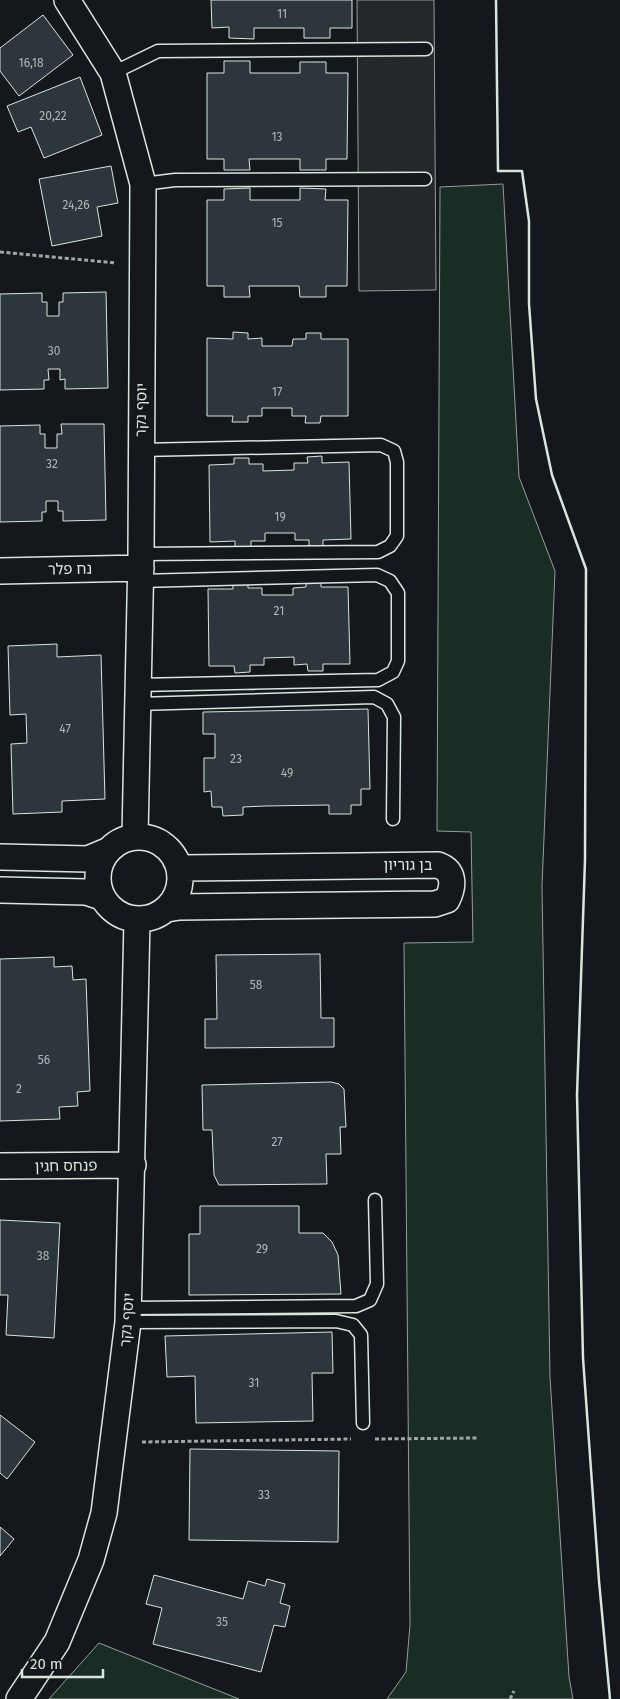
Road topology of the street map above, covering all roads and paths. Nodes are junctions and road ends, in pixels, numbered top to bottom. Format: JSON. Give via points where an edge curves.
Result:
{"nodes":[{"id":1,"x":67,"y":0,"type":"edge"},
{"id":2,"x":426,"y":49,"type":"dead end"},
{"id":3,"x":113,"y":73,"type":"junction"},
{"id":4,"x":425,"y":179,"type":"dead end"},
{"id":5,"x":143,"y":184,"type":"junction"},
{"id":6,"x":0,"y":252,"type":"edge"},
{"id":7,"x":124,"y":264,"type":"dead end"},
{"id":8,"x":140,"y":450,"type":"junction"},
{"id":9,"x":141,"y":567,"type":"junction"},
{"id":10,"x":0,"y":571,"type":"edge"},
{"id":11,"x":138,"y":695,"type":"junction"},
{"id":12,"x":393,"y":819,"type":"dead end"},
{"id":13,"x":135,"y":836,"type":"junction"},
{"id":14,"x":107,"y":851,"type":"junction"},
{"id":15,"x":0,"y":857,"type":"edge"},
{"id":16,"x":176,"y":861,"type":"junction"},
{"id":17,"x":0,"y":890,"type":"edge"},
{"id":18,"x":101,"y":897,"type":"junction"},
{"id":19,"x":167,"y":909,"type":"junction"},
{"id":20,"x":137,"y":920,"type":"junction"},
{"id":21,"x":133,"y":1165,"type":"junction"},
{"id":22,"x":0,"y":1166,"type":"edge"},
{"id":23,"x":375,"y":1200,"type":"dead end"},
{"id":24,"x":128,"y":1315,"type":"junction"},
{"id":25,"x":363,"y":1423,"type":"dead end"},
{"id":26,"x":477,"y":1438,"type":"dead end"},
{"id":27,"x":358,"y":1439,"type":"dead end"},
{"id":28,"x":368,"y":1439,"type":"dead end"},
{"id":29,"x":142,"y":1442,"type":"dead end"},
{"id":30,"x":514,"y":1691,"type":"dead end"},
{"id":31,"x":19,"y":1699,"type":"edge"},
{"id":32,"x":510,"y":1699,"type":"edge"}],
"edges":[{"from":1,"to":3,"type":"street","name":"יוסף נקר"},
{"from":2,"to":3,"type":"lane","via":[[158,51]]},
{"from":3,"to":5,"type":"street","name":"יוסף נקר"},
{"from":4,"to":5,"type":"lane","via":[[175,180]]},
{"from":5,"to":8,"type":"street","name":"יוסף נקר"},
{"from":6,"to":7,"type":"path"},
{"from":8,"to":9,"type":"street","name":"יוסף נקר"},
{"from":8,"to":9,"type":"lane","via":[[381,445],[394,451],[397,462],[397,536],[390,546],[378,552]]},
{"from":9,"to":10,"type":"street","name":"נח פלר"},
{"from":9,"to":11,"type":"street","name":"יוסף נקר"},
{"from":9,"to":11,"type":"lane","via":[[377,575],[390,581],[398,593],[398,661],[393,672],[378,680]]},
{"from":11,"to":12,"type":"lane","via":[[374,697],[387,704],[394,717]]},
{"from":11,"to":13,"type":"street","name":"יוסף נקר"},
{"from":13,"to":14,"type":"street"},
{"from":13,"to":16,"type":"street","via":[[159,842],[170,850]]},
{"from":14,"to":15,"type":"street","via":[[88,859]]},
{"from":14,"to":18,"type":"street","via":[[97,873]]},
{"from":16,"to":19,"type":"street","via":[[180,887]]},
{"from":16,"to":19,"type":"street","name":"בן גוריון","via":[[182,868],[438,865],[447,868],[453,888],[447,900],[435,904]]},
{"from":17,"to":18,"type":"street","via":[[86,892]]},
{"from":18,"to":20,"type":"street","via":[[116,914]]},
{"from":19,"to":20,"type":"street","via":[[148,919]]},
{"from":20,"to":21,"type":"street","name":"יוסף נקר"},
{"from":21,"to":22,"type":"street","name":"פנחס חגין"},
{"from":21,"to":24,"type":"street","name":"יוסף נקר"},
{"from":23,"to":24,"type":"lane","via":[[377,1284],[370,1300],[356,1306]]},
{"from":24,"to":25,"type":"lane","via":[[336,1321],[353,1325],[361,1335]]},
{"from":24,"to":31,"type":"street","name":"יוסף נקר","via":[[104,1513],[91,1560],[57,1642]]},
{"from":26,"to":28,"type":"path"},
{"from":27,"to":29,"type":"path"},
{"from":30,"to":32,"type":"path"}]}
